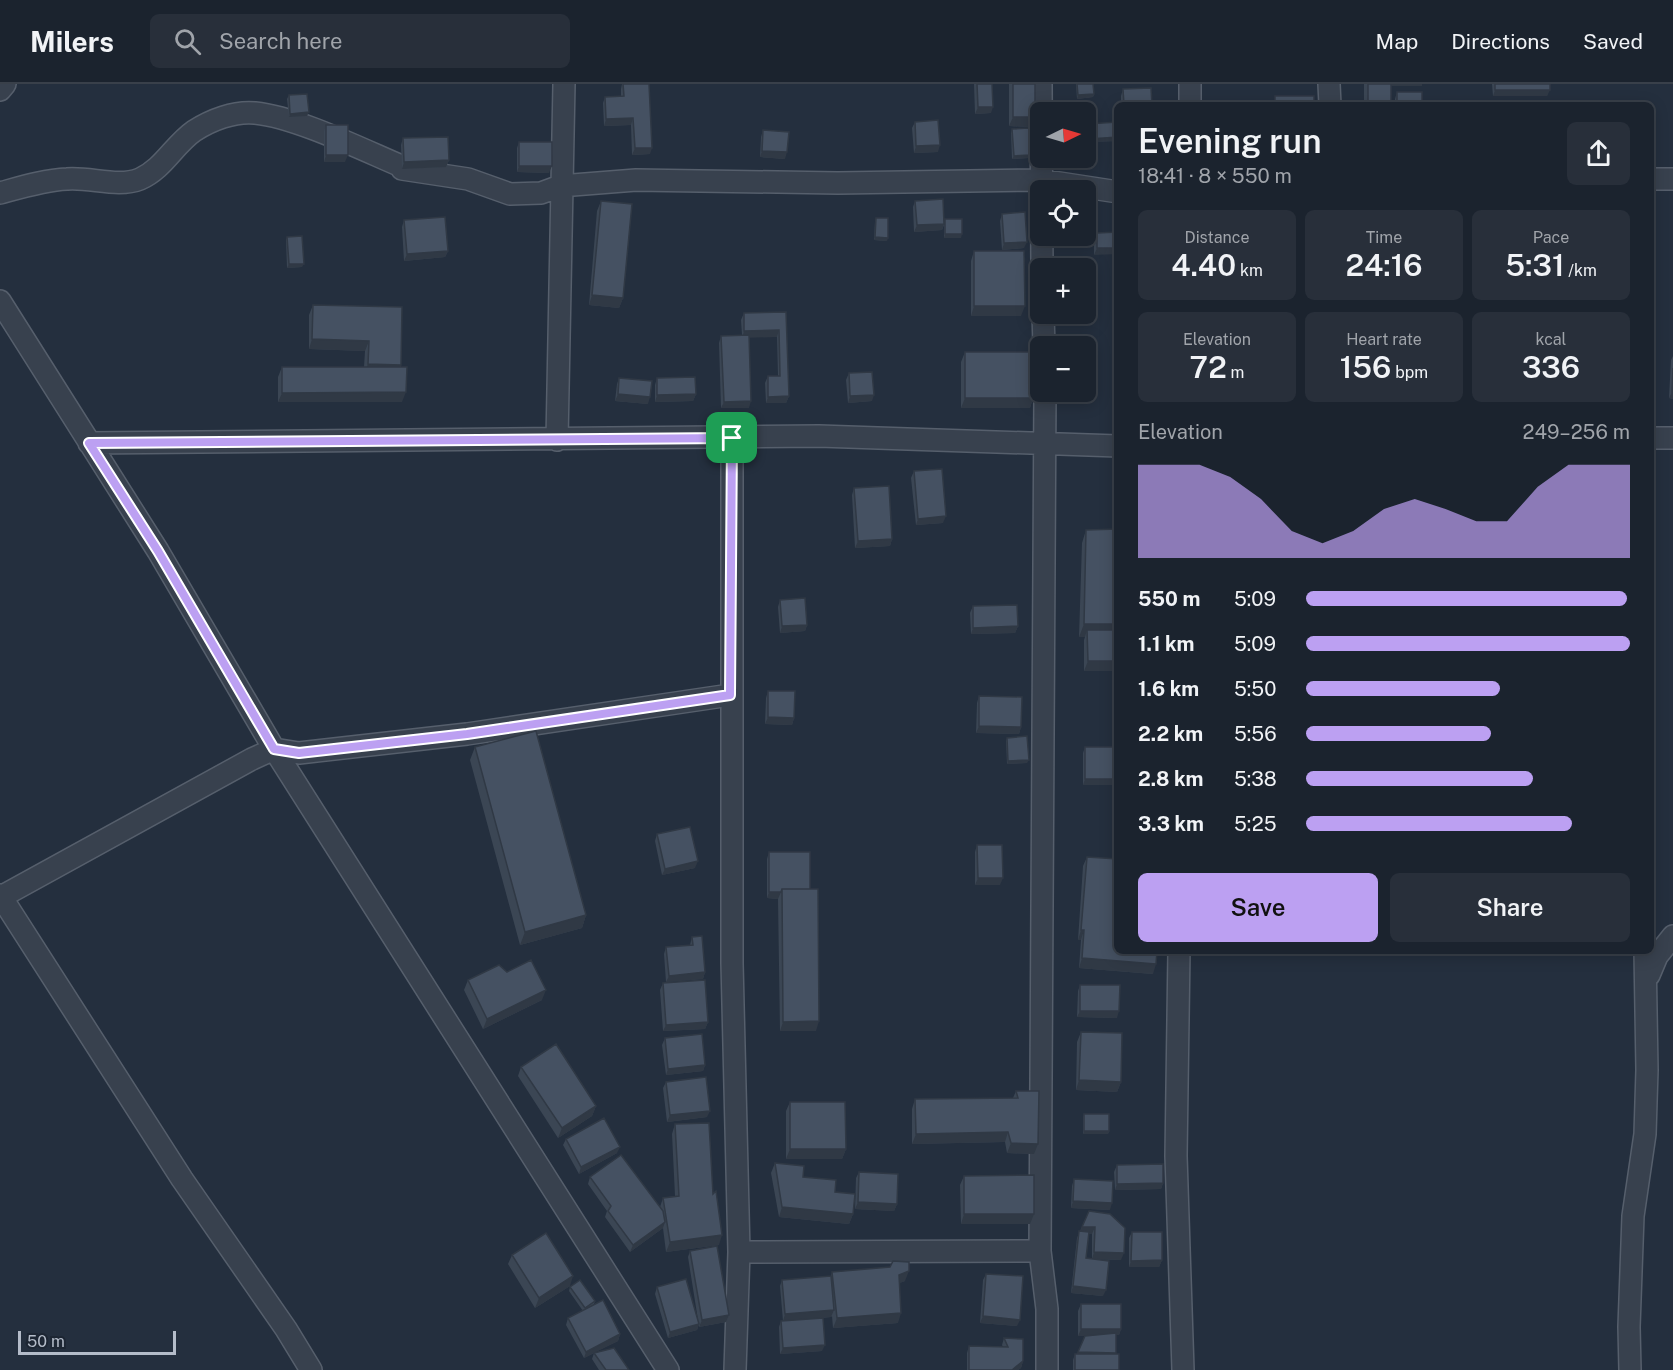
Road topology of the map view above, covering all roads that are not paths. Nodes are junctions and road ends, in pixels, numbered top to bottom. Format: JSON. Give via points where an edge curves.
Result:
{"nodes":[{"id":1,"x":5,"y":84,"type":"edge"},
{"id":2,"x":564,"y":84,"type":"edge"},
{"id":3,"x":1041,"y":84,"type":"edge"},
{"id":4,"x":1190,"y":84,"type":"edge"},
{"id":5,"x":1329,"y":84,"type":"edge"},
{"id":6,"x":0,"y":90,"type":"edge"},
{"id":7,"x":1190,"y":102,"type":"edge"},
{"id":8,"x":1330,"y":102,"type":"edge"},
{"id":9,"x":1654,"y":179,"type":"edge"},
{"id":10,"x":1673,"y":179,"type":"edge"},
{"id":11,"x":1030,"y":180,"type":"edge"},
{"id":12,"x":1040,"y":180,"type":"edge"},
{"id":13,"x":560,"y":186,"type":"junction"},
{"id":14,"x":1096,"y":189,"type":"edge"},
{"id":15,"x":1114,"y":191,"type":"edge"},
{"id":16,"x":0,"y":193,"type":"edge"},
{"id":17,"x":0,"y":301,"type":"edge"},
{"id":18,"x":1045,"y":402,"type":"edge"},
{"id":19,"x":732,"y":438,"type":"junction"},
{"id":20,"x":1654,"y":438,"type":"edge"},
{"id":21,"x":1673,"y":438,"type":"edge"},
{"id":22,"x":557,"y":440,"type":"junction"},
{"id":23,"x":89,"y":443,"type":"junction"},
{"id":24,"x":1046,"y":443,"type":"junction"},
{"id":25,"x":1114,"y":446,"type":"edge"},
{"id":26,"x":730,"y":695,"type":"junction"},
{"id":27,"x":274,"y":749,"type":"junction"},
{"id":28,"x":0,"y":896,"type":"edge"},
{"id":29,"x":1673,"y":936,"type":"edge"},
{"id":30,"x":1179,"y":954,"type":"edge"},
{"id":31,"x":1645,"y":954,"type":"edge"},
{"id":32,"x":1646,"y":984,"type":"junction"},
{"id":33,"x":1040,"y":1251,"type":"junction"},
{"id":34,"x":739,"y":1252,"type":"junction"},
{"id":35,"x":312,"y":1370,"type":"edge"},
{"id":36,"x":668,"y":1370,"type":"edge"},
{"id":37,"x":735,"y":1370,"type":"edge"},
{"id":38,"x":1047,"y":1370,"type":"edge"},
{"id":39,"x":1183,"y":1370,"type":"edge"},
{"id":40,"x":1630,"y":1370,"type":"edge"}],
"edges":[{"from":1,"to":6,"type":"street"},
{"from":2,"to":13,"type":"street"},
{"from":3,"to":12,"type":"street"},
{"from":4,"to":7,"type":"street"},
{"from":5,"to":8,"type":"street"},
{"from":9,"to":10,"type":"street"},
{"from":11,"to":13,"type":"street","via":[[636,180]]},
{"from":13,"to":16,"type":"street","via":[[541,193],[510,194],[468,179],[402,169],[333,138],[276,117],[252,113],[214,120],[194,131],[178,143],[159,167],[141,178],[125,183],[67,178]]},
{"from":13,"to":22,"type":"street"},
{"from":14,"to":15,"type":"street"},
{"from":17,"to":23,"type":"street"},
{"from":18,"to":24,"type":"street"},
{"from":19,"to":22,"type":"street"},
{"from":19,"to":24,"type":"street","via":[[925,438]]},
{"from":19,"to":26,"type":"street"},
{"from":20,"to":21,"type":"street"},
{"from":22,"to":23,"type":"street"},
{"from":23,"to":27,"type":"street","via":[[158,551]]},
{"from":24,"to":25,"type":"street"},
{"from":24,"to":33,"type":"street"},
{"from":26,"to":27,"type":"street","via":[[467,734],[299,753]]},
{"from":26,"to":34,"type":"street"},
{"from":27,"to":28,"type":"street"},
{"from":27,"to":36,"type":"street"},
{"from":28,"to":35,"type":"street","via":[[182,1179]]},
{"from":29,"to":32,"type":"street","via":[[1657,956]]},
{"from":30,"to":39,"type":"street","via":[[1176,1156]]},
{"from":31,"to":32,"type":"street"},
{"from":32,"to":40,"type":"street","via":[[1645,1134],[1632,1216]]},
{"from":33,"to":34,"type":"street"},
{"from":33,"to":38,"type":"street","via":[[1047,1310]]},
{"from":34,"to":37,"type":"street"}]}
